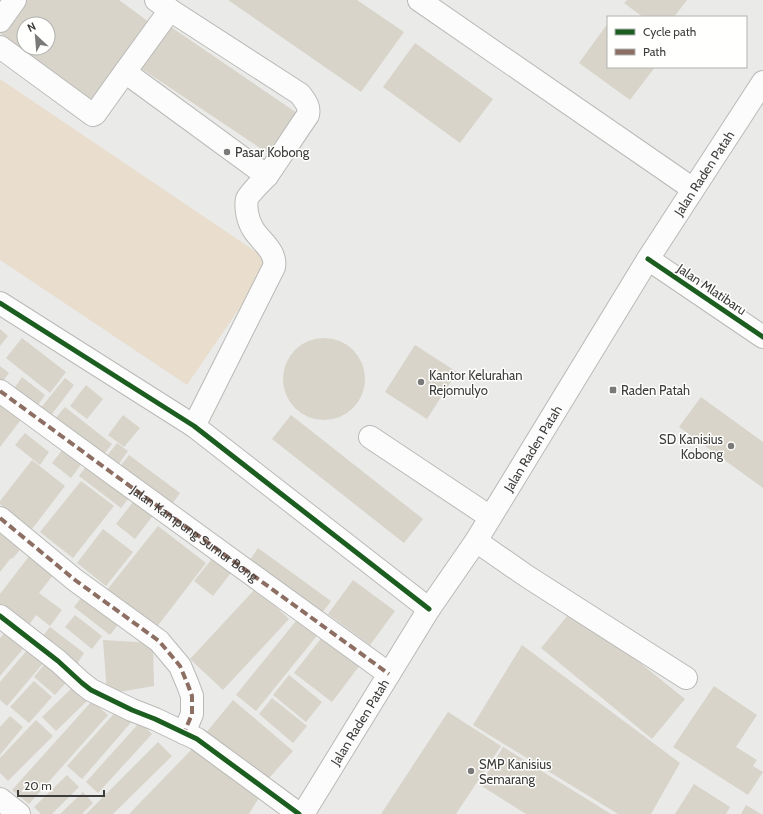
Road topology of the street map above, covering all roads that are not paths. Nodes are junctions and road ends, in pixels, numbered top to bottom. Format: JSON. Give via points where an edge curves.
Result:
{"nodes":[{"id":1,"x":15,"y":0,"type":"edge"},
{"id":2,"x":419,"y":0,"type":"edge"},
{"id":3,"x":163,"y":5,"type":"edge"},
{"id":4,"x":0,"y":21,"type":"edge"},
{"id":5,"x":0,"y":47,"type":"edge"},
{"id":6,"x":125,"y":72,"type":"junction"},
{"id":7,"x":760,"y":93,"type":"edge"},
{"id":8,"x":266,"y":176,"type":"junction"},
{"id":9,"x":694,"y":189,"type":"junction"},
{"id":10,"x":648,"y":259,"type":"junction"},
{"id":11,"x":0,"y":303,"type":"edge"},
{"id":12,"x":763,"y":337,"type":"edge"},
{"id":13,"x":0,"y":391,"type":"edge"},
{"id":14,"x":194,"y":426,"type":"junction"},
{"id":15,"x":370,"y":437,"type":"dead end"},
{"id":16,"x":0,"y":518,"type":"edge"},
{"id":17,"x":490,"y":518,"type":"junction"},
{"id":18,"x":476,"y":541,"type":"junction"},
{"id":19,"x":430,"y":609,"type":"junction"},
{"id":20,"x":0,"y":616,"type":"edge"},
{"id":21,"x":389,"y":674,"type":"junction"},
{"id":22,"x":686,"y":678,"type":"dead end"},
{"id":23,"x":184,"y":733,"type":"junction"},
{"id":24,"x":0,"y":799,"type":"edge"},
{"id":25,"x":18,"y":814,"type":"edge"},
{"id":26,"x":298,"y":814,"type":"edge"},
{"id":27,"x":303,"y":814,"type":"edge"}],
"edges":[{"from":1,"to":4,"type":"main road"},
{"from":2,"to":9,"type":"main road"},
{"from":3,"to":6,"type":"main road"},
{"from":3,"to":8,"type":"main road","via":[[300,94],[307,104],[308,115]]},
{"from":5,"to":6,"type":"main road","via":[[93,115]]},
{"from":6,"to":8,"type":"main road"},
{"from":7,"to":9,"type":"main road","name":"Jalan Raden Patah"},
{"from":8,"to":14,"type":"main road","via":[[247,198],[246,210],[253,229],[274,256],[274,267]]},
{"from":9,"to":10,"type":"main road","name":"Jalan Raden Patah"},
{"from":10,"to":12,"type":"main road","name":"Jalan Mlatibaru"},
{"from":10,"to":17,"type":"main road","name":"Jalan Raden Patah"},
{"from":11,"to":14,"type":"main road"},
{"from":13,"to":21,"type":"main road","name":"Jalan Kampung Sumur Bong"},
{"from":14,"to":19,"type":"main road"},
{"from":15,"to":17,"type":"main road"},
{"from":16,"to":23,"type":"main road","via":[[75,580],[158,641],[180,666],[192,696],[192,714]]},
{"from":17,"to":18,"type":"main road","name":"Jalan Raden Patah"},
{"from":18,"to":19,"type":"main road","name":"Jalan Raden Patah"},
{"from":18,"to":22,"type":"main road"},
{"from":19,"to":21,"type":"main road","name":"Jalan Raden Patah"},
{"from":20,"to":23,"type":"main road","via":[[91,690]]},
{"from":21,"to":27,"type":"main road","name":"Jalan Raden Patah"},
{"from":23,"to":26,"type":"main road","via":[[197,739]]},
{"from":24,"to":25,"type":"main road"}]}
